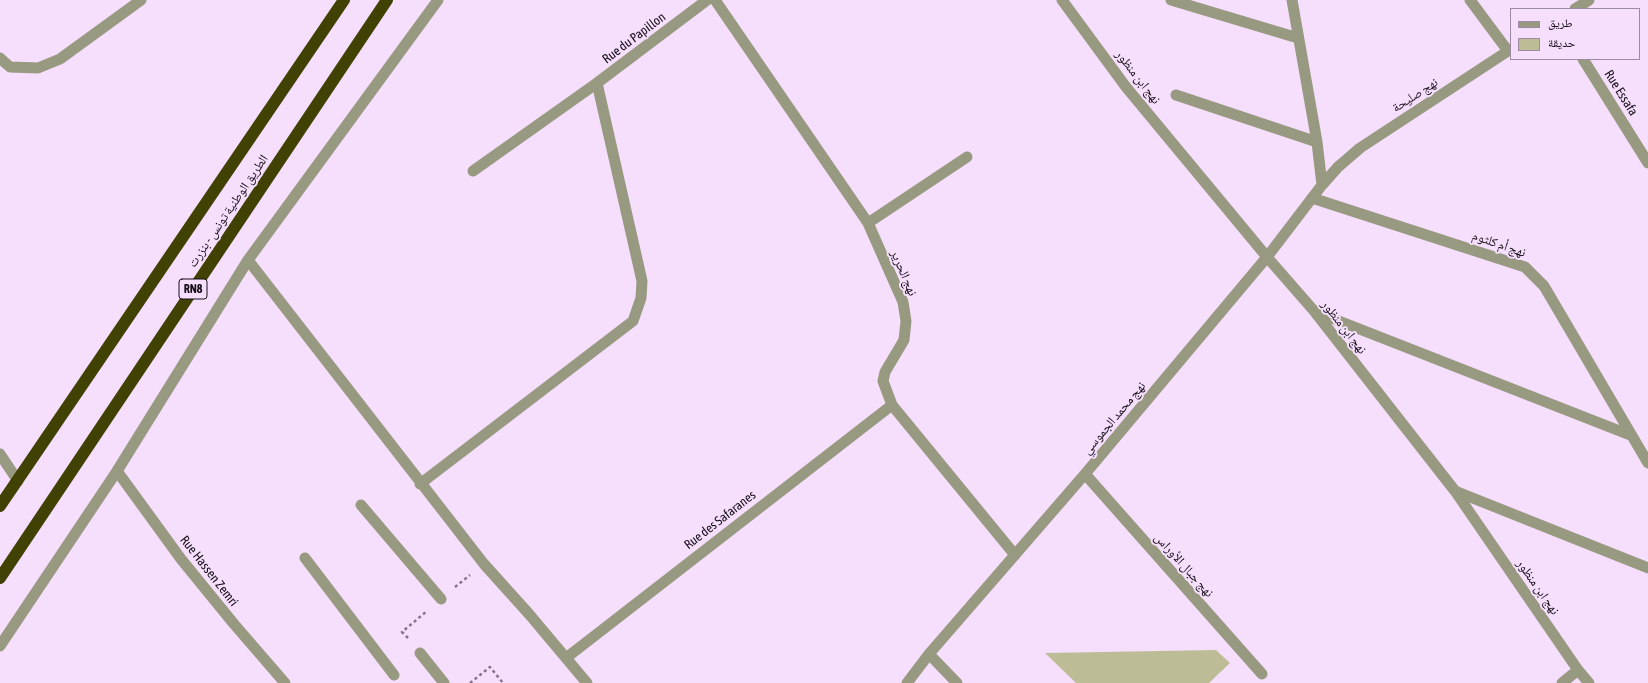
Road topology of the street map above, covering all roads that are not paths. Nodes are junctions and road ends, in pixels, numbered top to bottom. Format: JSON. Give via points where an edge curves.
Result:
{"nodes":[{"id":1,"x":141,"y":0,"type":"edge"},
{"id":2,"x":344,"y":0,"type":"edge"},
{"id":3,"x":387,"y":0,"type":"edge"},
{"id":4,"x":438,"y":0,"type":"edge"},
{"id":5,"x":707,"y":0,"type":"edge"},
{"id":6,"x":715,"y":0,"type":"edge"},
{"id":7,"x":1062,"y":0,"type":"edge"},
{"id":8,"x":1171,"y":0,"type":"edge"},
{"id":9,"x":1292,"y":0,"type":"edge"},
{"id":10,"x":1470,"y":0,"type":"edge"},
{"id":11,"x":1589,"y":0,"type":"edge"},
{"id":12,"x":1577,"y":8,"type":"edge"},
{"id":13,"x":1298,"y":38,"type":"junction"},
{"id":14,"x":1509,"y":50,"type":"edge"},
{"id":15,"x":0,"y":58,"type":"edge"},
{"id":16,"x":1584,"y":60,"type":"edge"},
{"id":17,"x":597,"y":83,"type":"junction"},
{"id":18,"x":1176,"y":95,"type":"dead end"},
{"id":19,"x":1317,"y":142,"type":"junction"},
{"id":20,"x":967,"y":157,"type":"dead end"},
{"id":21,"x":1648,"y":163,"type":"edge"},
{"id":22,"x":1338,"y":167,"type":"joint"},
{"id":23,"x":473,"y":171,"type":"dead end"},
{"id":24,"x":1322,"y":185,"type":"junction"},
{"id":25,"x":1312,"y":198,"type":"junction"},
{"id":26,"x":868,"y":223,"type":"junction"},
{"id":27,"x":1267,"y":257,"type":"junction"},
{"id":28,"x":248,"y":260,"type":"junction"},
{"id":29,"x":1315,"y":312,"type":"junction"},
{"id":30,"x":892,"y":405,"type":"junction"},
{"id":31,"x":1630,"y":435,"type":"junction"},
{"id":32,"x":0,"y":454,"type":"edge"},
{"id":33,"x":1648,"y":463,"type":"edge"},
{"id":34,"x":117,"y":471,"type":"junction"},
{"id":35,"x":1085,"y":474,"type":"junction"},
{"id":36,"x":18,"y":481,"type":"junction"},
{"id":37,"x":420,"y":484,"type":"junction"},
{"id":38,"x":1455,"y":491,"type":"junction"},
{"id":39,"x":361,"y":505,"type":"dead end"},
{"id":40,"x":0,"y":506,"type":"edge"},
{"id":41,"x":1015,"y":555,"type":"junction"},
{"id":42,"x":305,"y":558,"type":"dead end"},
{"id":43,"x":1648,"y":568,"type":"edge"},
{"id":44,"x":0,"y":578,"type":"edge"},
{"id":45,"x":441,"y":599,"type":"road end"},
{"id":46,"x":0,"y":646,"type":"edge"},
{"id":47,"x":420,"y":653,"type":"road end"},
{"id":48,"x":929,"y":654,"type":"junction"},
{"id":49,"x":566,"y":658,"type":"junction"},
{"id":50,"x":1578,"y":670,"type":"junction"},
{"id":51,"x":1262,"y":674,"type":"dead end"},
{"id":52,"x":394,"y":675,"type":"dead end"},
{"id":53,"x":285,"y":683,"type":"edge"},
{"id":54,"x":444,"y":683,"type":"edge"},
{"id":55,"x":587,"y":683,"type":"edge"},
{"id":56,"x":907,"y":683,"type":"edge"},
{"id":57,"x":957,"y":683,"type":"edge"},
{"id":58,"x":1562,"y":683,"type":"edge"},
{"id":59,"x":1589,"y":683,"type":"edge"}],
"edges":[{"from":1,"to":15,"type":"street","via":[[60,59],[38,68],[10,66]]},
{"from":2,"to":36,"type":"highway","name":"الطريق الوطنية تونس - بنزرت"},
{"from":3,"to":44,"type":"highway","name":"الطريق الوطنية تونس - بنزرت","number":"RN8"},
{"from":4,"to":28,"type":"street"},
{"from":5,"to":17,"type":"street","name":"Rue du Papillon"},
{"from":6,"to":26,"type":"street","name":"نهج الحرير"},
{"from":7,"to":27,"type":"street","name":"نهج ابن منظور","via":[[1126,87]]},
{"from":8,"to":13,"type":"street"},
{"from":9,"to":13,"type":"street"},
{"from":10,"to":14,"type":"street"},
{"from":11,"to":12,"type":"street"},
{"from":13,"to":19,"type":"street"},
{"from":14,"to":22,"type":"street","name":"نهج صليحة","via":[[1360,148]]},
{"from":16,"to":21,"type":"street","name":"Rue Essafa"},
{"from":17,"to":23,"type":"street","name":"Rue du Papillon"},
{"from":17,"to":37,"type":"street","via":[[642,281],[641,298],[633,321]]},
{"from":18,"to":19,"type":"street"},
{"from":19,"to":24,"type":"street"},
{"from":20,"to":26,"type":"street"},
{"from":22,"to":24,"type":"street","name":"نهج محمد الجموسي"},
{"from":24,"to":25,"type":"street","name":"نهج محمد الجموسي"},
{"from":25,"to":27,"type":"street","name":"نهج محمد الجموسي"},
{"from":25,"to":31,"type":"street","name":"نهج أم كلثوم","via":[[1525,267],[1544,286]]},
{"from":26,"to":30,"type":"street","name":"نهج الحرير","via":[[903,302],[906,321],[904,340],[885,372],[883,381]]},
{"from":27,"to":29,"type":"street","name":"نهج ابن منظور"},
{"from":27,"to":35,"type":"street","name":"نهج محمد الجموسي"},
{"from":28,"to":34,"type":"street"},
{"from":28,"to":37,"type":"street"},
{"from":29,"to":31,"type":"street"},
{"from":29,"to":38,"type":"street","name":"نهج ابن منظور"},
{"from":30,"to":41,"type":"street","name":"نهج الحرير"},
{"from":30,"to":49,"type":"street","name":"Rue des Safaranes"},
{"from":31,"to":33,"type":"street","name":"نهج أم كلثوم"},
{"from":32,"to":36,"type":"street"},
{"from":34,"to":46,"type":"street"},
{"from":34,"to":53,"type":"street","name":"Rue Hassen Zemri","via":[[198,580]]},
{"from":35,"to":41,"type":"street","name":"نهج محمد الجموسي"},
{"from":35,"to":51,"type":"street","name":"نهج جبال الأوراس"},
{"from":36,"to":40,"type":"highway","name":"الطريق الوطنية تونس - بنزرت"},
{"from":37,"to":49,"type":"street","via":[[484,564]]},
{"from":38,"to":43,"type":"street"},
{"from":38,"to":50,"type":"street","name":"نهج ابن منظور"},
{"from":39,"to":45,"type":"street"},
{"from":41,"to":48,"type":"street","name":"نهج محمد الجموسي"},
{"from":42,"to":52,"type":"street"},
{"from":47,"to":54,"type":"street"},
{"from":48,"to":56,"type":"street","name":"نهج محمد الجموسي"},
{"from":48,"to":57,"type":"street"},
{"from":49,"to":55,"type":"street"},
{"from":50,"to":58,"type":"street"},
{"from":50,"to":59,"type":"street","name":"نهج ابن منظور"}]}
